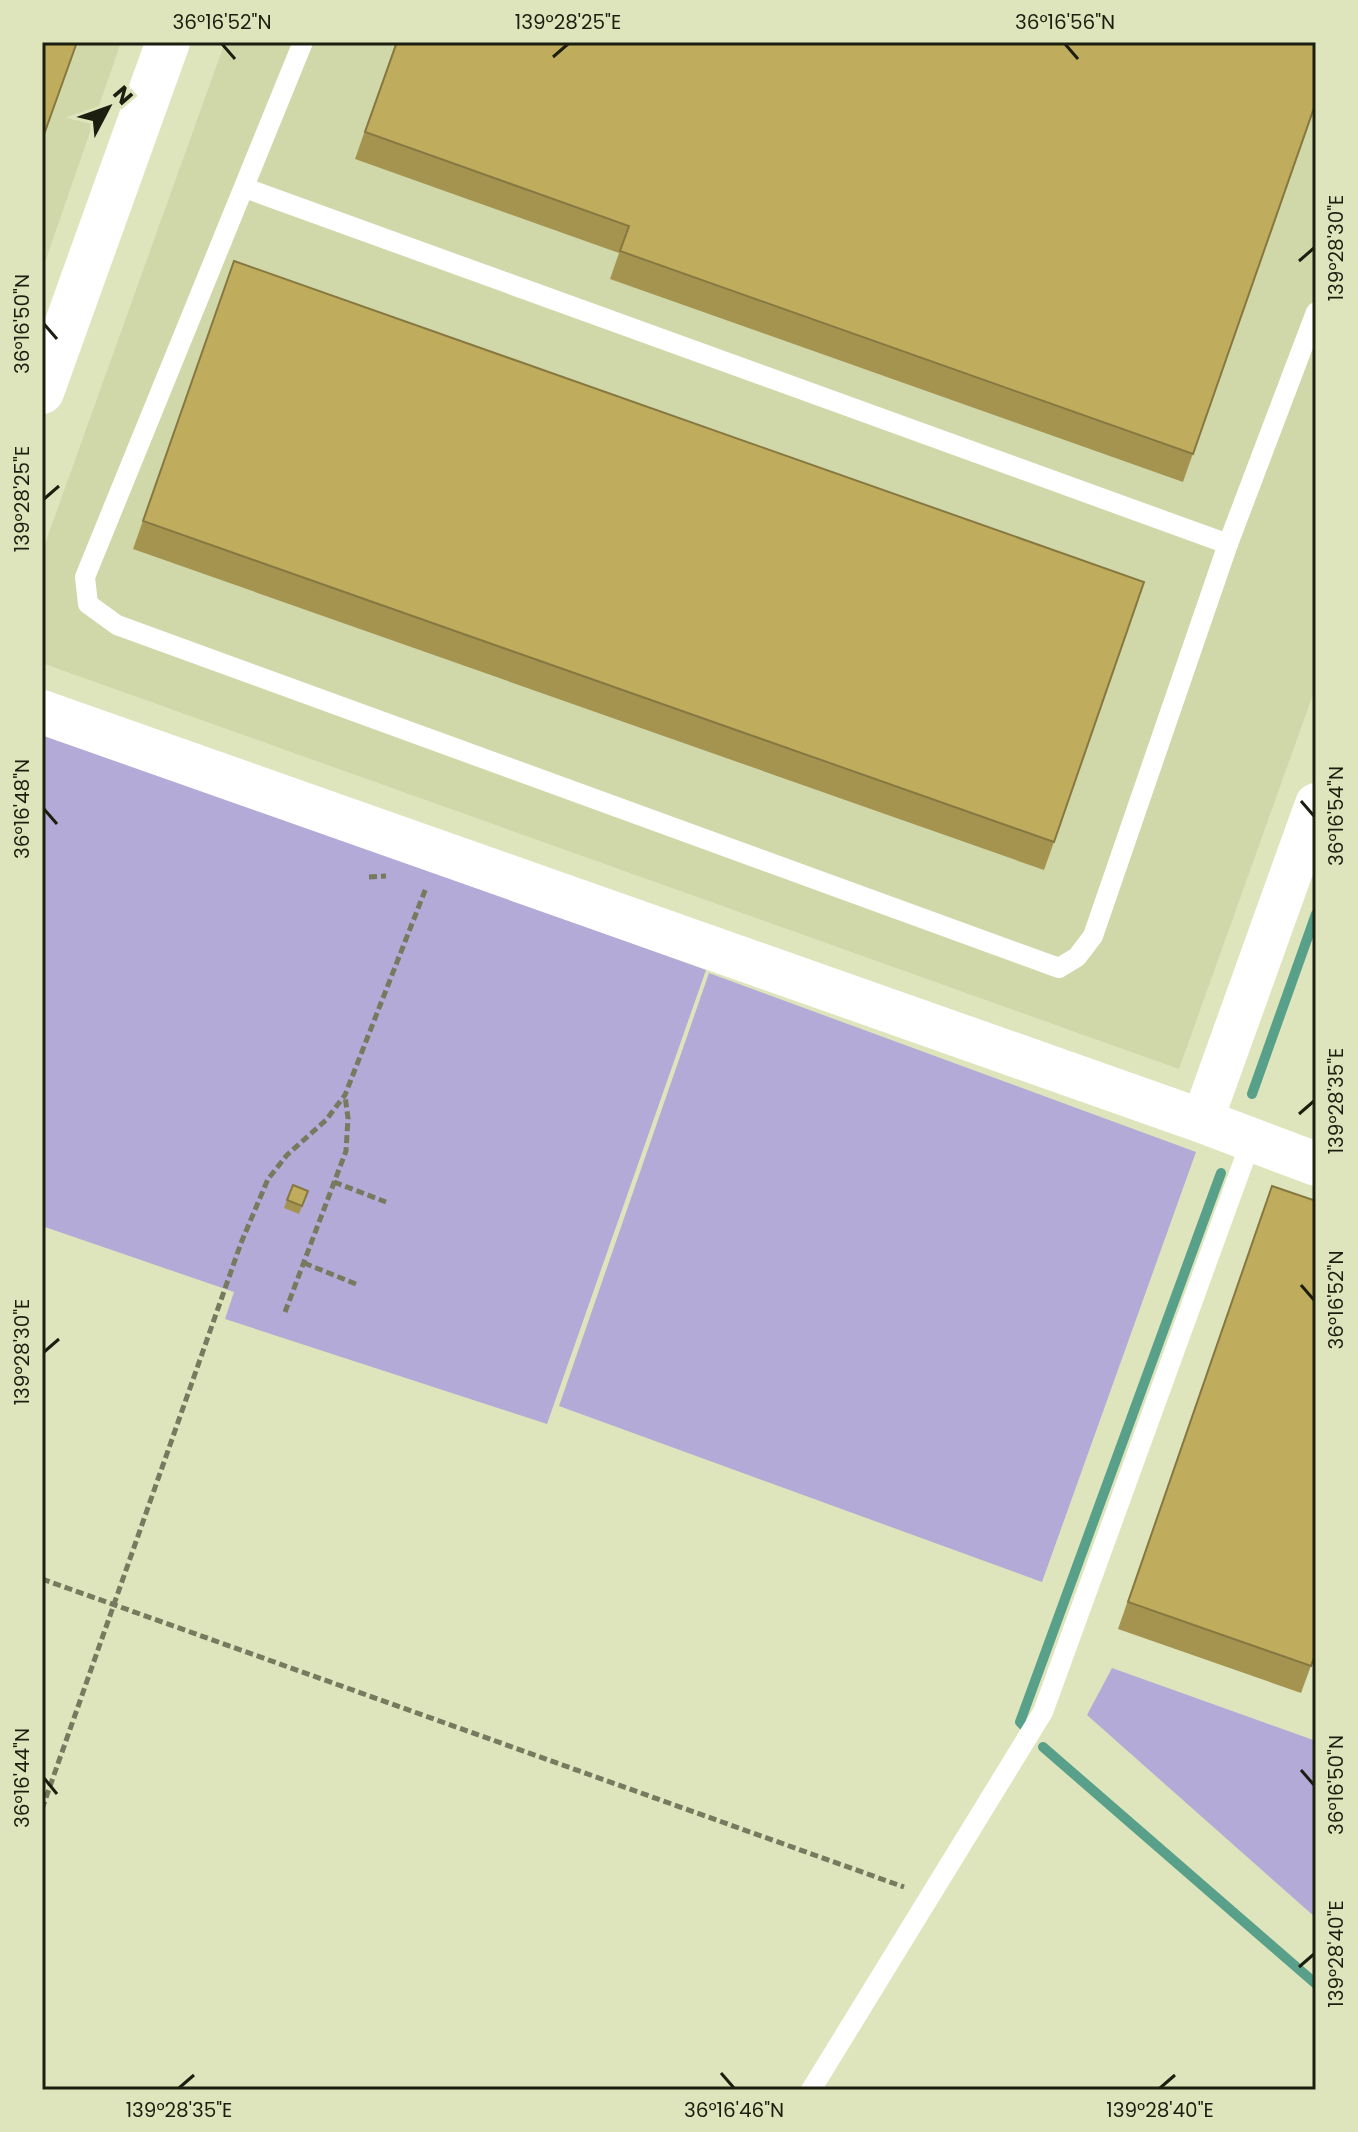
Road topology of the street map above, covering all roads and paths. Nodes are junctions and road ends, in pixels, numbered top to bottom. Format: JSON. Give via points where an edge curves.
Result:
{"nodes":[{"id":1,"x":168,"y":42,"type":"edge"},
{"id":2,"x":303,"y":42,"type":"edge"},
{"id":3,"x":245,"y":188,"type":"junction"},
{"id":4,"x":1316,"y":312,"type":"edge"},
{"id":5,"x":43,"y":383,"type":"edge"},
{"id":6,"x":1228,"y":544,"type":"junction"},
{"id":7,"x":42,"y":712,"type":"edge"},
{"id":8,"x":1316,"y":804,"type":"edge"},
{"id":9,"x":426,"y":887,"type":"dead end"},
{"id":10,"x":345,"y":1095,"type":"junction"},
{"id":11,"x":1202,"y":1121,"type":"junction"},
{"id":12,"x":1251,"y":1141,"type":"junction"},
{"id":13,"x":1316,"y":1164,"type":"edge"},
{"id":14,"x":334,"y":1182,"type":"junction"},
{"id":15,"x":386,"y":1202,"type":"dead end"},
{"id":16,"x":304,"y":1263,"type":"junction"},
{"id":17,"x":356,"y":1284,"type":"dead end"},
{"id":18,"x":285,"y":1312,"type":"dead end"},
{"id":19,"x":42,"y":1579,"type":"edge"},
{"id":20,"x":114,"y":1604,"type":"junction"},
{"id":21,"x":42,"y":1809,"type":"edge"},
{"id":22,"x":930,"y":1897,"type":"junction"},
{"id":23,"x":811,"y":2090,"type":"edge"}],
"edges":[{"from":1,"to":5,"type":"street"},
{"from":2,"to":3,"type":"lane"},
{"from":3,"to":6,"type":"lane"},
{"from":3,"to":6,"type":"lane","via":[[85,577],[88,604],[117,625],[1059,968],[1077,957],[1093,936]]},
{"from":4,"to":6,"type":"lane"},
{"from":7,"to":11,"type":"street"},
{"from":8,"to":11,"type":"street"},
{"from":9,"to":10,"type":"path"},
{"from":10,"to":14,"type":"path","via":[[346,1151]]},
{"from":10,"to":20,"type":"path","via":[[268,1179]]},
{"from":11,"to":12,"type":"street"},
{"from":12,"to":13,"type":"street"},
{"from":12,"to":22,"type":"lane","via":[[1043,1712]]},
{"from":14,"to":15,"type":"path"},
{"from":14,"to":16,"type":"path"},
{"from":16,"to":17,"type":"path"},
{"from":16,"to":18,"type":"path"},
{"from":19,"to":20,"type":"path"},
{"from":20,"to":21,"type":"path"},
{"from":20,"to":22,"type":"path"},
{"from":22,"to":23,"type":"lane"}]}
